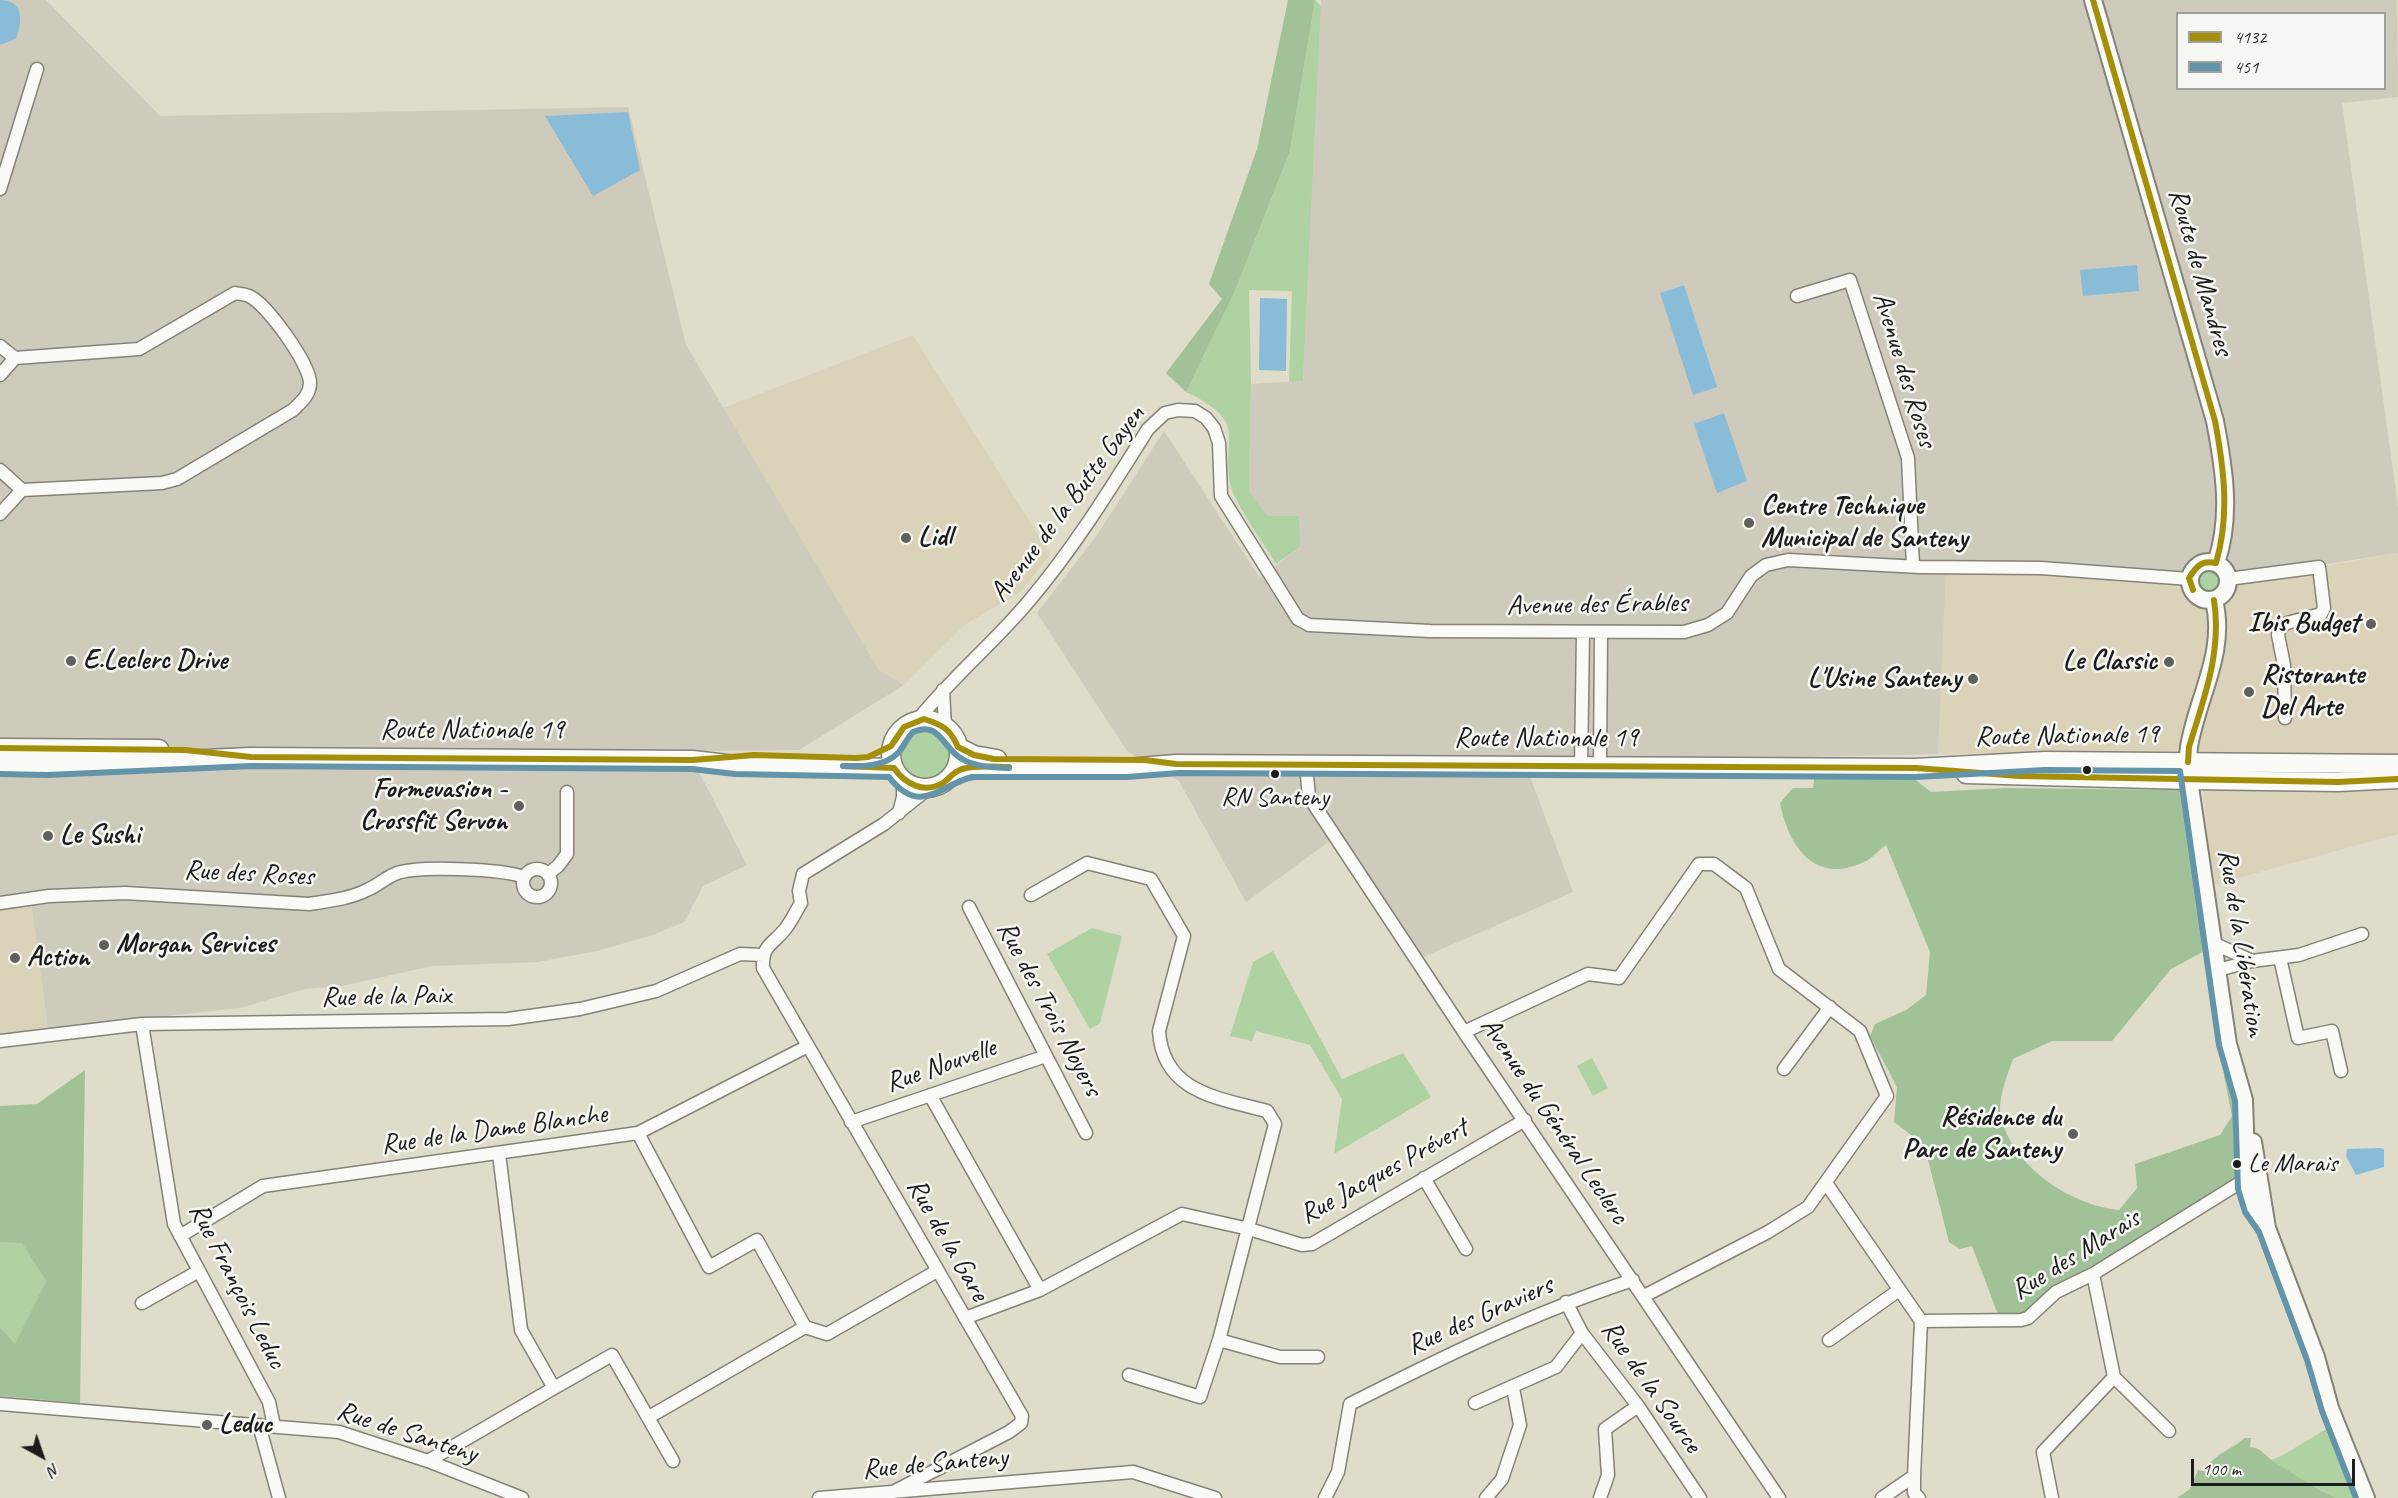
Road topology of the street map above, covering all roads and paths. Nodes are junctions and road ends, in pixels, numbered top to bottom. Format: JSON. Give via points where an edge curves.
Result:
{"nodes":[{"id":1,"x":2093,"y":0,"type":"edge"},
{"id":2,"x":37,"y":69,"type":"dead end"},
{"id":3,"x":0,"y":189,"type":"edge"},
{"id":4,"x":1797,"y":296,"type":"dead end"},
{"id":5,"x":0,"y":346,"type":"edge"},
{"id":6,"x":15,"y":358,"type":"junction"},
{"id":7,"x":0,"y":375,"type":"edge"},
{"id":8,"x":0,"y":470,"type":"edge"},
{"id":9,"x":22,"y":490,"type":"junction"},
{"id":10,"x":0,"y":514,"type":"edge"},
{"id":11,"x":2216,"y":563,"type":"junction"},
{"id":12,"x":1913,"y":566,"type":"junction"},
{"id":13,"x":2190,"y":579,"type":"junction"},
{"id":14,"x":2228,"y":579,"type":"junction"},
{"id":15,"x":2214,"y":600,"type":"junction"},
{"id":16,"x":1336,"y":626,"type":"joint"},
{"id":17,"x":1583,"y":633,"type":"junction"},
{"id":18,"x":1601,"y":633,"type":"junction"},
{"id":19,"x":943,"y":690,"type":"junction"},
{"id":20,"x":2285,"y":718,"type":"dead end"},
{"id":21,"x":917,"y":721,"type":"junction"},
{"id":22,"x":945,"y":726,"type":"junction"},
{"id":23,"x":891,"y":746,"type":"junction"},
{"id":24,"x":958,"y":747,"type":"junction"},
{"id":25,"x":0,"y":748,"type":"edge"},
{"id":26,"x":251,"y":757,"type":"junction"},
{"id":27,"x":693,"y":760,"type":"junction"},
{"id":28,"x":1176,"y":764,"type":"junction"},
{"id":29,"x":2398,"y":764,"type":"edge"},
{"id":30,"x":0,"y":765,"type":"edge"},
{"id":31,"x":1306,"y":765,"type":"junction"},
{"id":32,"x":1581,"y":766,"type":"junction"},
{"id":33,"x":1600,"y":767,"type":"junction"},
{"id":34,"x":2189,"y":771,"type":"junction"},
{"id":35,"x":954,"y":772,"type":"junction"},
{"id":36,"x":898,"y":774,"type":"junction"},
{"id":37,"x":2398,"y":779,"type":"edge"},
{"id":38,"x":929,"y":788,"type":"junction"},
{"id":39,"x":567,"y":792,"type":"dead end"},
{"id":40,"x":899,"y":813,"type":"junction"},
{"id":41,"x":548,"y":874,"type":"junction"},
{"id":42,"x":524,"y":877,"type":"junction"},
{"id":43,"x":1031,"y":895,"type":"dead end"},
{"id":44,"x":0,"y":903,"type":"edge"},
{"id":45,"x":969,"y":908,"type":"dead end"},
{"id":46,"x":2362,"y":934,"type":"dead end"},
{"id":47,"x":2213,"y":943,"type":"junction"},
{"id":48,"x":763,"y":955,"type":"junction"},
{"id":49,"x":2280,"y":958,"type":"junction"},
{"id":50,"x":2252,"y":961,"type":"junction"},
{"id":51,"x":2218,"y":970,"type":"junction"},
{"id":52,"x":1830,"y":1007,"type":"junction"},
{"id":53,"x":142,"y":1024,"type":"junction"},
{"id":54,"x":1464,"y":1032,"type":"junction"},
{"id":55,"x":0,"y":1041,"type":"edge"},
{"id":56,"x":808,"y":1046,"type":"junction"},
{"id":57,"x":1046,"y":1056,"type":"junction"},
{"id":58,"x":1784,"y":1069,"type":"dead end"},
{"id":59,"x":2341,"y":1071,"type":"dead end"},
{"id":60,"x":930,"y":1095,"type":"junction"},
{"id":61,"x":1525,"y":1120,"type":"junction"},
{"id":62,"x":851,"y":1122,"type":"junction"},
{"id":63,"x":1086,"y":1133,"type":"dead end"},
{"id":64,"x":638,"y":1134,"type":"junction"},
{"id":65,"x":499,"y":1154,"type":"junction"},
{"id":66,"x":1424,"y":1179,"type":"junction"},
{"id":67,"x":1826,"y":1183,"type":"junction"},
{"id":68,"x":2254,"y":1187,"type":"junction"},
{"id":69,"x":1249,"y":1229,"type":"junction"},
{"id":70,"x":180,"y":1236,"type":"junction"},
{"id":71,"x":1466,"y":1249,"type":"dead end"},
{"id":72,"x":199,"y":1271,"type":"junction"},
{"id":73,"x":937,"y":1271,"type":"junction"},
{"id":74,"x":2093,"y":1274,"type":"junction"},
{"id":75,"x":1633,"y":1280,"type":"junction"},
{"id":76,"x":1040,"y":1290,"type":"junction"},
{"id":77,"x":1899,"y":1290,"type":"junction"},
{"id":78,"x":1644,"y":1296,"type":"junction"},
{"id":79,"x":1566,"y":1302,"type":"junction"},
{"id":80,"x":142,"y":1303,"type":"dead end"},
{"id":81,"x":964,"y":1318,"type":"junction"},
{"id":82,"x":1921,"y":1321,"type":"junction"},
{"id":83,"x":805,"y":1327,"type":"junction"},
{"id":84,"x":1582,"y":1333,"type":"junction"},
{"id":85,"x":1218,"y":1340,"type":"junction"},
{"id":86,"x":1829,"y":1340,"type":"dead end"},
{"id":87,"x":1318,"y":1358,"type":"dead end"},
{"id":88,"x":1129,"y":1376,"type":"dead end"},
{"id":89,"x":2114,"y":1377,"type":"junction"},
{"id":90,"x":554,"y":1388,"type":"junction"},
{"id":91,"x":1513,"y":1388,"type":"junction"},
{"id":92,"x":1475,"y":1403,"type":"dead end"},
{"id":93,"x":0,"y":1404,"type":"edge"},
{"id":94,"x":1638,"y":1406,"type":"junction"},
{"id":95,"x":649,"y":1417,"type":"junction"},
{"id":96,"x":259,"y":1425,"type":"junction"},
{"id":97,"x":274,"y":1426,"type":"junction"},
{"id":98,"x":2169,"y":1431,"type":"dead end"},
{"id":99,"x":428,"y":1461,"type":"junction"},
{"id":100,"x":673,"y":1461,"type":"dead end"},
{"id":101,"x":1914,"y":1476,"type":"junction"},
{"id":102,"x":898,"y":1494,"type":"edge"},
{"id":103,"x":279,"y":1498,"type":"edge"},
{"id":104,"x":522,"y":1498,"type":"edge"},
{"id":105,"x":819,"y":1498,"type":"edge"},
{"id":106,"x":1215,"y":1498,"type":"edge"},
{"id":107,"x":1325,"y":1498,"type":"edge"},
{"id":108,"x":1486,"y":1498,"type":"edge"},
{"id":109,"x":1600,"y":1498,"type":"edge"},
{"id":110,"x":1700,"y":1498,"type":"edge"},
{"id":111,"x":1779,"y":1498,"type":"edge"},
{"id":112,"x":1882,"y":1498,"type":"edge"},
{"id":113,"x":1919,"y":1498,"type":"edge"},
{"id":114,"x":2052,"y":1498,"type":"edge"},
{"id":115,"x":2366,"y":1498,"type":"edge"}],
"edges":[{"from":1,"to":11,"type":"street","name":"Route de Mandres","via":[[2216,421],[2225,495],[2224,537]]},
{"from":2,"to":3,"type":"street"},
{"from":4,"to":12,"type":"street","name":"Avenue des Roses","via":[[1851,280],[1908,458]]},
{"from":5,"to":6,"type":"street"},
{"from":6,"to":7,"type":"street"},
{"from":6,"to":9,"type":"street","via":[[139,349],[235,293],[249,296],[262,306],[297,351],[310,383],[306,398],[293,410],[177,480]]},
{"from":8,"to":9,"type":"street"},
{"from":9,"to":10,"type":"street"},
{"from":11,"to":13,"type":"street","via":[[2199,565]]},
{"from":11,"to":14,"type":"street"},
{"from":12,"to":13,"type":"street","name":"Avenue des Érables","via":[[2030,567]]},
{"from":12,"to":18,"type":"street","name":"Avenue des Érables","via":[[1788,560],[1766,565],[1751,576],[1727,613],[1708,626],[1684,633]]},
{"from":13,"to":15,"type":"street","via":[[2197,596]]},
{"from":14,"to":15,"type":"street","via":[[2226,590]]},
{"from":14,"to":20,"type":"street","via":[[2319,567],[2324,608],[2321,614],[2287,623],[2280,627],[2278,635],[2284,665]]},
{"from":15,"to":34,"type":"street","via":[[2217,646],[2189,747]]},
{"from":16,"to":17,"type":"street","name":"Avenue des Érables"},
{"from":16,"to":19,"type":"street","name":"Avenue de la Butte Gayen","via":[[1309,625],[1298,619],[1221,496],[1219,443],[1214,428],[1195,411],[1178,410],[1165,413],[1148,429],[1054,572]]},
{"from":17,"to":18,"type":"street","name":"Avenue des Érables"},
{"from":17,"to":32,"type":"street"},
{"from":18,"to":33,"type":"street"},
{"from":19,"to":21,"type":"street","name":"Avenue de la Butte Gayen"},
{"from":19,"to":22,"type":"street"},
{"from":21,"to":22,"type":"main road","via":[[935,721]]},
{"from":21,"to":23,"type":"main road","via":[[904,727]]},
{"from":22,"to":24,"type":"main road"},
{"from":23,"to":27,"type":"main road","name":"Route Nationale 19","via":[[856,758],[754,755]]},
{"from":23,"to":36,"type":"main road"},
{"from":24,"to":28,"type":"main road","name":"Route Nationale 19","via":[[994,759],[1125,759]]},
{"from":24,"to":35,"type":"main road"},
{"from":25,"to":26,"type":"main road","name":"Route Nationale 19","via":[[185,750]]},
{"from":26,"to":27,"type":"main road","name":"Route Nationale 19"},
{"from":26,"to":30,"type":"main road","name":"Route Nationale 19"},
{"from":27,"to":36,"type":"main road","name":"Route Nationale 19"},
{"from":28,"to":31,"type":"main road","name":"Route Nationale 19"},
{"from":28,"to":35,"type":"main road","name":"Route Nationale 19","via":[[1127,768],[995,767]]},
{"from":29,"to":34,"type":"main road","name":"Route Nationale 19"},
{"from":31,"to":32,"type":"main road","name":"Route Nationale 19"},
{"from":31,"to":54,"type":"street","name":"Avenue du Général Leclerc","via":[[1309,797]]},
{"from":32,"to":33,"type":"main road","name":"Route Nationale 19"},
{"from":33,"to":34,"type":"main road","name":"Route Nationale 19","via":[[1916,768],[1977,775]]},
{"from":34,"to":37,"type":"main road","name":"Route Nationale 19","via":[[2338,782]]},
{"from":34,"to":47,"type":"street","name":"Rue de la Libération"},
{"from":35,"to":38,"type":"main road"},
{"from":36,"to":38,"type":"main road","via":[[913,786]]},
{"from":36,"to":40,"type":"street","via":[[903,797]]},
{"from":38,"to":40,"type":"street"},
{"from":39,"to":41,"type":"street","via":[[567,854]]},
{"from":40,"to":48,"type":"street","via":[[803,874],[801,903]]},
{"from":41,"to":42,"type":"street","via":[[535,869]]},
{"from":41,"to":42,"type":"street","via":[[550,888],[540,897],[527,894]]},
{"from":42,"to":44,"type":"street","name":"Rue des Roses","via":[[510,872],[450,869],[397,873],[367,891],[309,904],[125,893]]},
{"from":43,"to":69,"type":"street","via":[[1087,863],[1151,879],[1184,936],[1159,1031],[1160,1046],[1189,1088],[1267,1111],[1275,1124]]},
{"from":45,"to":57,"type":"street","name":"Rue des Trois Noyers"},
{"from":46,"to":49,"type":"street"},
{"from":47,"to":50,"type":"street"},
{"from":47,"to":51,"type":"street","name":"Rue de la Libération"},
{"from":48,"to":53,"type":"street","name":"Rue de la Paix","via":[[740,954],[656,991],[580,1009],[508,1019]]},
{"from":48,"to":56,"type":"street","name":"Rue de la Gare","via":[[763,968]]},
{"from":49,"to":50,"type":"street"},
{"from":49,"to":59,"type":"street","via":[[2298,1038],[2332,1031]]},
{"from":50,"to":51,"type":"street"},
{"from":51,"to":68,"type":"street","name":"Rue de la Libération","via":[[2228,1044],[2246,1112]]},
{"from":52,"to":54,"type":"street","via":[[1779,969],[1746,888],[1714,864],[1699,864],[1619,978],[1588,974]]},
{"from":52,"to":58,"type":"street"},
{"from":52,"to":67,"type":"street","via":[[1860,1031],[1887,1096]]},
{"from":53,"to":55,"type":"street","name":"Rue de la Paix"},
{"from":53,"to":70,"type":"street","name":"Rue François Leduc","via":[[170,1209]]},
{"from":54,"to":61,"type":"street","name":"Avenue du Général Leclerc"},
{"from":56,"to":62,"type":"street","name":"Rue de la Gare"},
{"from":56,"to":64,"type":"street","name":"Rue de la Dame Blanche"},
{"from":57,"to":60,"type":"street","name":"Rue Nouvelle"},
{"from":57,"to":63,"type":"street","name":"Rue des Trois Noyers"},
{"from":60,"to":62,"type":"street","name":"Rue Nouvelle"},
{"from":60,"to":76,"type":"street"},
{"from":61,"to":66,"type":"street","name":"Rue Jacques Prévert"},
{"from":61,"to":75,"type":"street","name":"Avenue du Général Leclerc"},
{"from":62,"to":73,"type":"street","name":"Rue de la Gare"},
{"from":64,"to":65,"type":"street","name":"Rue de la Dame Blanche"},
{"from":64,"to":83,"type":"street","via":[[708,1267],[757,1240]]},
{"from":65,"to":70,"type":"street","name":"Rue de la Dame Blanche","via":[[263,1186]]},
{"from":65,"to":90,"type":"street","via":[[521,1330]]},
{"from":66,"to":69,"type":"street","name":"Rue Jacques Prévert","via":[[1312,1244],[1302,1245]]},
{"from":66,"to":71,"type":"street"},
{"from":67,"to":77,"type":"street"},
{"from":67,"to":78,"type":"street","via":[[1808,1207],[1768,1232]]},
{"from":68,"to":74,"type":"street","name":"Rue des Marais","via":[[2223,1192]]},
{"from":68,"to":115,"type":"street","name":"Rue de la Libération","via":[[2316,1357],[2330,1408]]},
{"from":69,"to":76,"type":"street","name":"Rue Jacques Prévert","via":[[1182,1214]]},
{"from":69,"to":85,"type":"street"},
{"from":70,"to":72,"type":"street","name":"Rue François Leduc"},
{"from":72,"to":80,"type":"street"},
{"from":72,"to":97,"type":"street","name":"Rue François Leduc","via":[[269,1402]]},
{"from":73,"to":81,"type":"street","name":"Rue de la Gare"},
{"from":73,"to":83,"type":"street","via":[[827,1334]]},
{"from":74,"to":82,"type":"street","name":"Rue des Marais","via":[[2056,1292],[2021,1320]]},
{"from":74,"to":89,"type":"street"},
{"from":75,"to":78,"type":"street","name":"Avenue du Général Leclerc"},
{"from":75,"to":79,"type":"street","name":"Rue des Graviers"},
{"from":76,"to":81,"type":"street","name":"Rue Jacques Prévert"},
{"from":77,"to":82,"type":"street"},
{"from":77,"to":86,"type":"street"},
{"from":78,"to":111,"type":"street","name":"Avenue du Général Leclerc"},
{"from":79,"to":84,"type":"street","name":"Rue de la Source"},
{"from":79,"to":107,"type":"street","name":"Rue des Graviers","via":[[1471,1342],[1350,1404],[1338,1473]]},
{"from":81,"to":102,"type":"street","name":"Rue de la Gare","via":[[1022,1416],[1021,1423]]},
{"from":82,"to":101,"type":"street"},
{"from":83,"to":95,"type":"street"},
{"from":84,"to":91,"type":"street","via":[[1556,1367]]},
{"from":84,"to":94,"type":"street","name":"Rue de la Source"},
{"from":85,"to":87,"type":"street","via":[[1280,1357]]},
{"from":85,"to":88,"type":"street","via":[[1200,1397]]},
{"from":89,"to":98,"type":"street"},
{"from":89,"to":114,"type":"street","via":[[2043,1452]]},
{"from":90,"to":95,"type":"street","via":[[612,1355]]},
{"from":90,"to":99,"type":"street"},
{"from":91,"to":92,"type":"street"},
{"from":91,"to":108,"type":"street","via":[[1520,1425],[1502,1479]]},
{"from":93,"to":96,"type":"street","name":"Rue de Santeny"},
{"from":94,"to":109,"type":"street","via":[[1605,1429],[1608,1475]]},
{"from":94,"to":110,"type":"street","name":"Rue de la Source"},
{"from":95,"to":100,"type":"street"},
{"from":96,"to":97,"type":"street","name":"Rue de Santeny"},
{"from":96,"to":103,"type":"street"},
{"from":97,"to":99,"type":"street","name":"Rue de Santeny","via":[[339,1432]]},
{"from":99,"to":104,"type":"street","name":"Rue de Santeny"},
{"from":101,"to":112,"type":"street"},
{"from":101,"to":113,"type":"street","via":[[1914,1493]]},
{"from":102,"to":105,"type":"street","name":"Rue de Santeny"},
{"from":102,"to":106,"type":"street","name":"Rue de Santeny","via":[[1133,1472]]}]}
